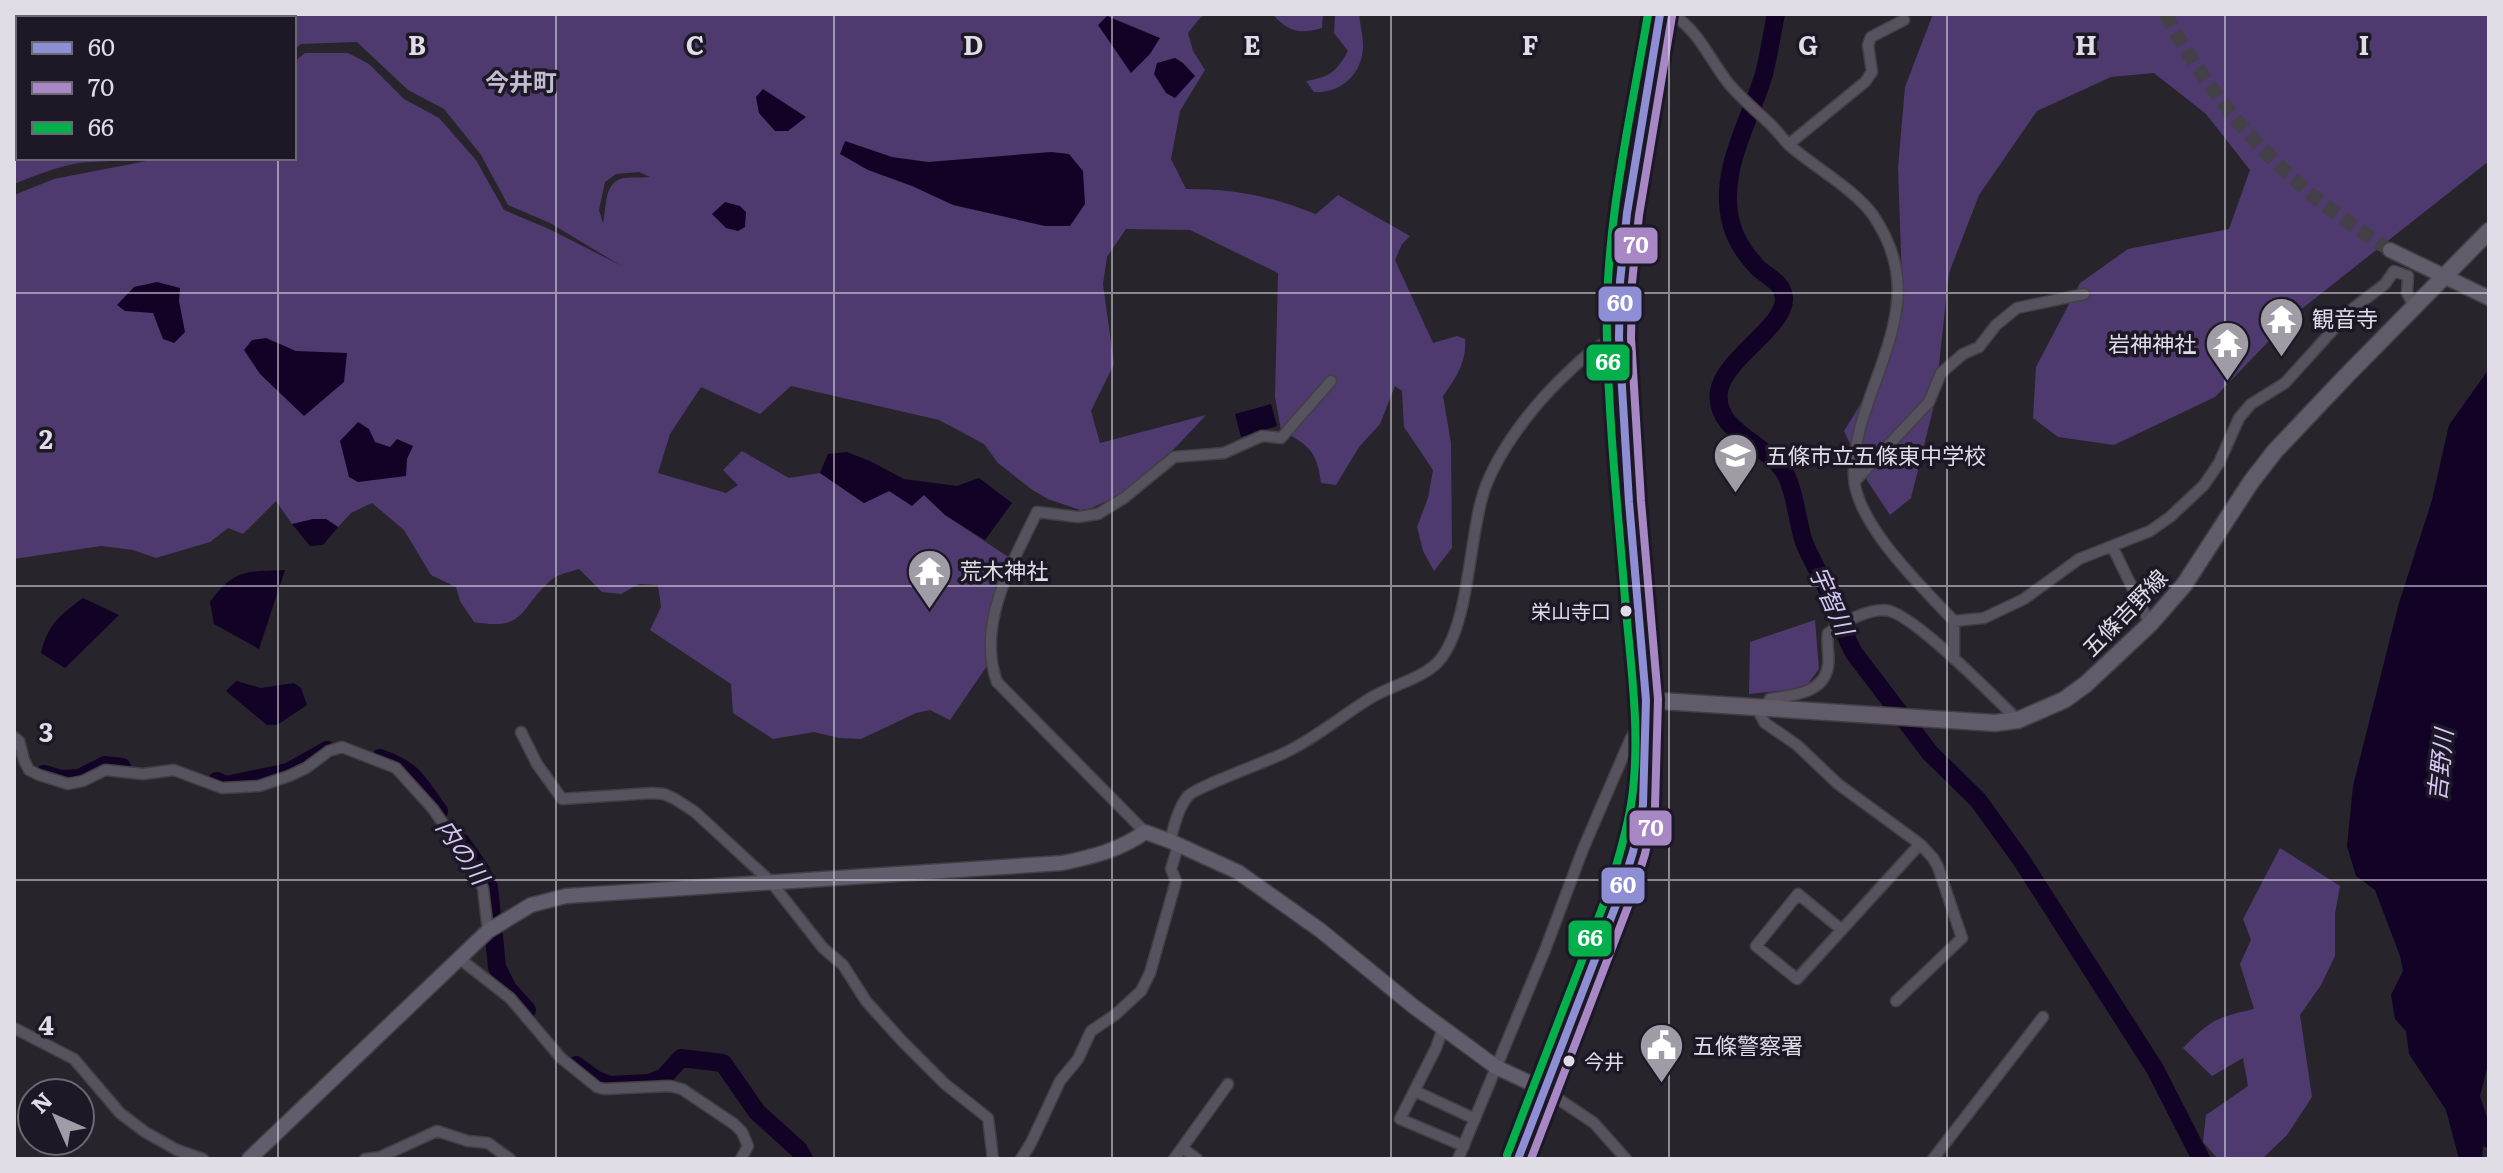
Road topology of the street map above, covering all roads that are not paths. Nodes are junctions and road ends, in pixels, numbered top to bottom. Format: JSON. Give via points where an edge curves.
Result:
{"nodes":[{"id":1,"x":1660,"y":14,"type":"edge"},
{"id":2,"x":1672,"y":14,"type":"edge"},
{"id":3,"x":1906,"y":16,"type":"edge"},
{"id":4,"x":1789,"y":144,"type":"junction"},
{"id":5,"x":2489,"y":231,"type":"edge"},
{"id":6,"x":2390,"y":250,"type":"tunnel mouth"},
{"id":7,"x":2446,"y":276,"type":"junction"},
{"id":8,"x":2084,"y":294,"type":"dead end"},
{"id":9,"x":2489,"y":298,"type":"edge"},
{"id":10,"x":2415,"y":308,"type":"junction"},
{"id":11,"x":1619,"y":338,"type":"junction"},
{"id":12,"x":1331,"y":381,"type":"dead end"},
{"id":13,"x":1854,"y":481,"type":"junction"},
{"id":14,"x":2112,"y":546,"type":"junction"},
{"id":15,"x":1954,"y":621,"type":"junction"},
{"id":16,"x":2150,"y":624,"type":"junction"},
{"id":17,"x":1954,"y":659,"type":"junction"},
{"id":18,"x":1760,"y":707,"type":"junction"},
{"id":19,"x":1646,"y":709,"type":"junction"},
{"id":20,"x":2018,"y":720,"type":"junction"},
{"id":21,"x":521,"y":732,"type":"dead end"},
{"id":22,"x":14,"y":737,"type":"edge"},
{"id":23,"x":1145,"y":832,"type":"junction"},
{"id":24,"x":1174,"y":843,"type":"junction"},
{"id":25,"x":1920,"y":844,"type":"junction"},
{"id":26,"x":771,"y":882,"type":"junction"},
{"id":27,"x":1842,"y":930,"type":"junction"},
{"id":28,"x":488,"y":931,"type":"junction"},
{"id":29,"x":460,"y":959,"type":"junction"},
{"id":30,"x":1896,"y":1001,"type":"dead end"},
{"id":31,"x":2043,"y":1017,"type":"dead end"},
{"id":32,"x":14,"y":1028,"type":"edge"},
{"id":33,"x":1443,"y":1028,"type":"junction"},
{"id":34,"x":1496,"y":1067,"type":"junction"},
{"id":35,"x":1228,"y":1084,"type":"dead end"},
{"id":36,"x":1545,"y":1090,"type":"junction"},
{"id":37,"x":1415,"y":1091,"type":"junction"},
{"id":38,"x":1475,"y":1119,"type":"junction"},
{"id":39,"x":1464,"y":1146,"type":"junction"},
{"id":40,"x":1182,"y":1148,"type":"junction"},
{"id":41,"x":203,"y":1159,"type":"edge"},
{"id":42,"x":249,"y":1159,"type":"edge"},
{"id":43,"x":365,"y":1159,"type":"edge"},
{"id":44,"x":510,"y":1159,"type":"edge"},
{"id":45,"x":741,"y":1159,"type":"edge"},
{"id":46,"x":993,"y":1159,"type":"edge"},
{"id":47,"x":1021,"y":1159,"type":"edge"},
{"id":48,"x":1174,"y":1159,"type":"edge"},
{"id":49,"x":1197,"y":1159,"type":"edge"},
{"id":50,"x":1458,"y":1159,"type":"edge"},
{"id":51,"x":1518,"y":1159,"type":"edge"},
{"id":52,"x":1626,"y":1159,"type":"edge"},
{"id":53,"x":1933,"y":1159,"type":"edge"}],
"edges":[{"from":1,"to":11,"type":"highway","via":[[1627,213]]},
{"from":2,"to":4,"type":"street","via":[[1688,24],[1730,85]]},
{"from":3,"to":4,"type":"street","via":[[1871,37],[1872,72],[1865,82]]},
{"from":4,"to":13,"type":"street","via":[[1871,213],[1898,278],[1898,302],[1864,414]]},
{"from":5,"to":7,"type":"main road","name":"五條吉野線"},
{"from":6,"to":7,"type":"street"},
{"from":7,"to":9,"type":"street"},
{"from":7,"to":10,"type":"main road","name":"五條吉野線"},
{"from":8,"to":13,"type":"street","via":[[2017,308],[2007,316],[1979,347],[1941,373],[1929,402]]},
{"from":10,"to":14,"type":"street","via":[[2407,293],[2408,276],[2394,271],[2285,383],[2251,404],[2204,485],[2150,531]]},
{"from":10,"to":16,"type":"main road","name":"五條吉野線","via":[[2275,451],[2184,585]]},
{"from":11,"to":19,"type":"highway"},
{"from":11,"to":24,"type":"street","via":[[1608,340],[1578,363],[1542,398],[1493,471],[1482,499],[1454,633],[1437,663],[1286,752],[1189,794],[1178,815]]},
{"from":12,"to":23,"type":"street","via":[[1281,438],[1262,436],[1224,453],[1174,457],[1098,514],[1037,512],[1014,559],[992,627],[997,682]]},
{"from":13,"to":15,"type":"street","via":[[1861,508],[1888,547]]},
{"from":14,"to":15,"type":"street","via":[[2079,559],[2024,599],[1984,618]]},
{"from":14,"to":16,"type":"street"},
{"from":15,"to":17,"type":"street"},
{"from":16,"to":20,"type":"main road","name":"五條吉野線","via":[[2064,700]]},
{"from":17,"to":18,"type":"street","via":[[1886,610],[1851,618],[1828,633],[1828,667],[1814,688],[1770,699]]},
{"from":17,"to":20,"type":"street"},
{"from":18,"to":19,"type":"main road","name":"五條吉野線"},
{"from":18,"to":20,"type":"main road","name":"五條吉野線","via":[[1939,721]]},
{"from":18,"to":25,"type":"street","via":[[1765,723]]},
{"from":19,"to":34,"type":"street","via":[[1583,849]]},
{"from":19,"to":36,"type":"highway","via":[[1643,805],[1633,852]]},
{"from":21,"to":26,"type":"street","via":[[562,799],[664,794],[695,812]]},
{"from":22,"to":28,"type":"street","via":[[29,770],[68,784],[105,770],[174,770],[222,788],[259,786],[342,747],[396,768],[433,809],[471,866],[483,888]]},
{"from":23,"to":24,"type":"street"},
{"from":23,"to":26,"type":"street","via":[[1096,856],[1062,863]]},
{"from":24,"to":33,"type":"street","via":[[1238,872]]},
{"from":24,"to":47,"type":"street","via":[[1171,869],[1176,881],[1150,973],[1141,991],[1091,1031]]},
{"from":25,"to":27,"type":"street"},
{"from":25,"to":30,"type":"street","via":[[1938,867],[1962,938]]},
{"from":26,"to":28,"type":"street","via":[[566,896],[531,905]]},
{"from":26,"to":46,"type":"street","via":[[902,1041],[988,1118]]},
{"from":27,"to":27,"type":"street","via":[[1797,979],[1756,946],[1798,894]]},
{"from":28,"to":29,"type":"street"},
{"from":29,"to":42,"type":"street"},
{"from":29,"to":45,"type":"street","via":[[510,998],[581,1076],[604,1089],[682,1089],[742,1132],[748,1146]]},
{"from":31,"to":53,"type":"street"},
{"from":32,"to":41,"type":"street","via":[[74,1059],[120,1113],[145,1132]]},
{"from":33,"to":34,"type":"street"},
{"from":33,"to":37,"type":"street"},
{"from":34,"to":36,"type":"street"},
{"from":34,"to":38,"type":"street"},
{"from":35,"to":40,"type":"street"},
{"from":36,"to":51,"type":"highway"},
{"from":36,"to":52,"type":"street","via":[[1594,1123]]},
{"from":37,"to":38,"type":"street"},
{"from":37,"to":39,"type":"street","via":[[1400,1119]]},
{"from":38,"to":39,"type":"street"},
{"from":39,"to":50,"type":"street"},
{"from":40,"to":48,"type":"street"},
{"from":40,"to":49,"type":"street"},
{"from":43,"to":44,"type":"street","via":[[437,1131],[488,1143]]}]}
